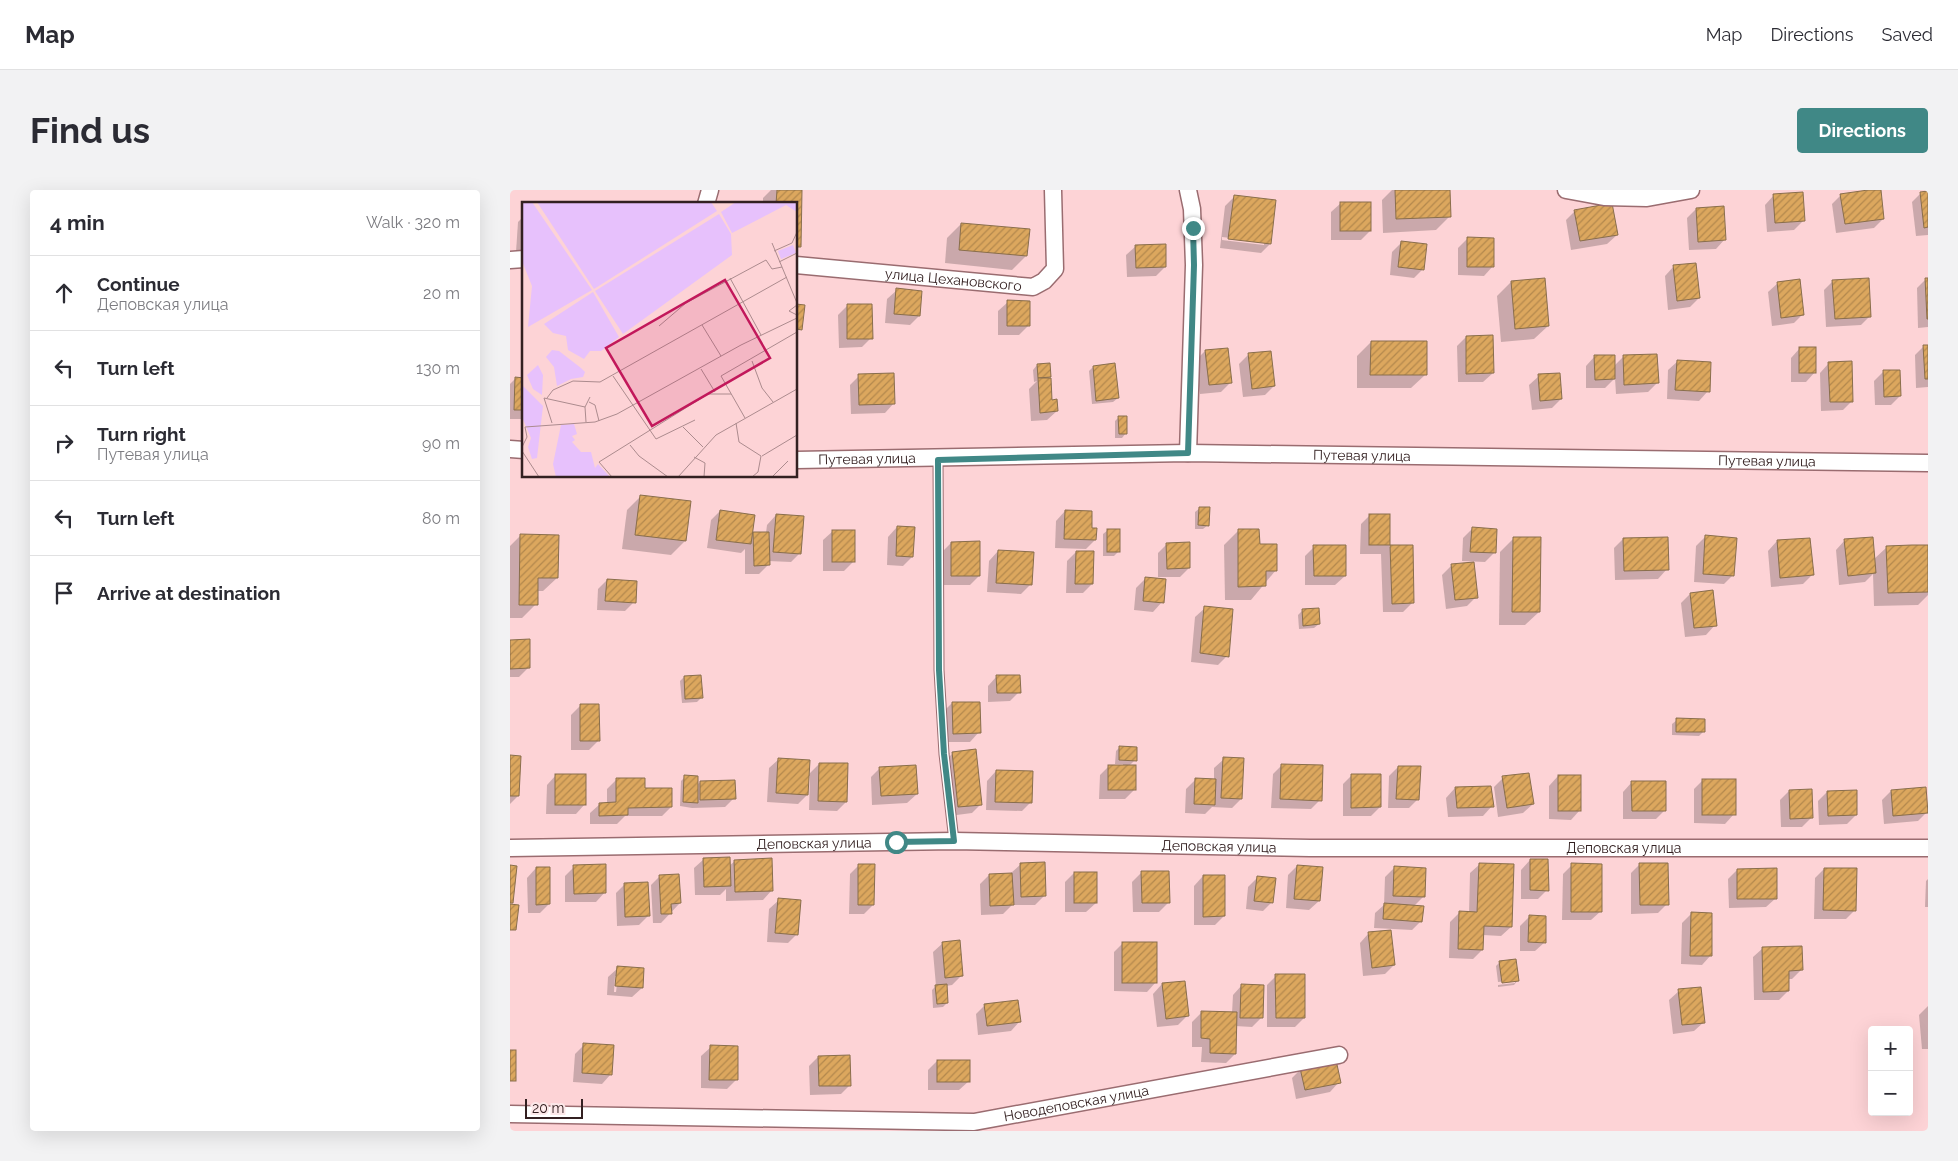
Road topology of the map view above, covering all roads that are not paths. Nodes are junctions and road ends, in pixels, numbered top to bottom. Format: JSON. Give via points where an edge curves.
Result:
{"nodes":[{"id":1,"x":1053,"y":190,"type":"edge"},
{"id":2,"x":1188,"y":190,"type":"edge"},
{"id":3,"x":1566,"y":190,"type":"edge"},
{"id":4,"x":1691,"y":190,"type":"edge"},
{"id":5,"x":798,"y":265,"type":"edge"},
{"id":6,"x":1188,"y":453,"type":"junction"},
{"id":7,"x":798,"y":460,"type":"edge"},
{"id":8,"x":938,"y":460,"type":"junction"},
{"id":9,"x":1928,"y":463,"type":"edge"},
{"id":10,"x":954,"y":841,"type":"junction"},
{"id":11,"x":510,"y":848,"type":"edge"},
{"id":12,"x":1928,"y":848,"type":"edge"},
{"id":13,"x":1339,"y":1054,"type":"dead end"},
{"id":14,"x":510,"y":1114,"type":"edge"}],
"edges":[{"from":1,"to":5,"type":"street","name":"улица Цехановского","via":[[1055,269],[1034,286]]},
{"from":2,"to":6,"type":"street","via":[[1194,265]]},
{"from":3,"to":4,"type":"street","via":[[1604,197],[1647,198]]},
{"from":6,"to":8,"type":"street","name":"Путевая улица"},
{"from":6,"to":9,"type":"street","name":"Путевая улица"},
{"from":7,"to":8,"type":"street","name":"Путевая улица"},
{"from":8,"to":10,"type":"lane","via":[[939,670]]},
{"from":10,"to":11,"type":"street","name":"Деповская улица"},
{"from":10,"to":12,"type":"street","name":"Деповская улица","via":[[1310,848]]},
{"from":13,"to":14,"type":"street","name":"Новодеповская улица","via":[[974,1122]]}]}
